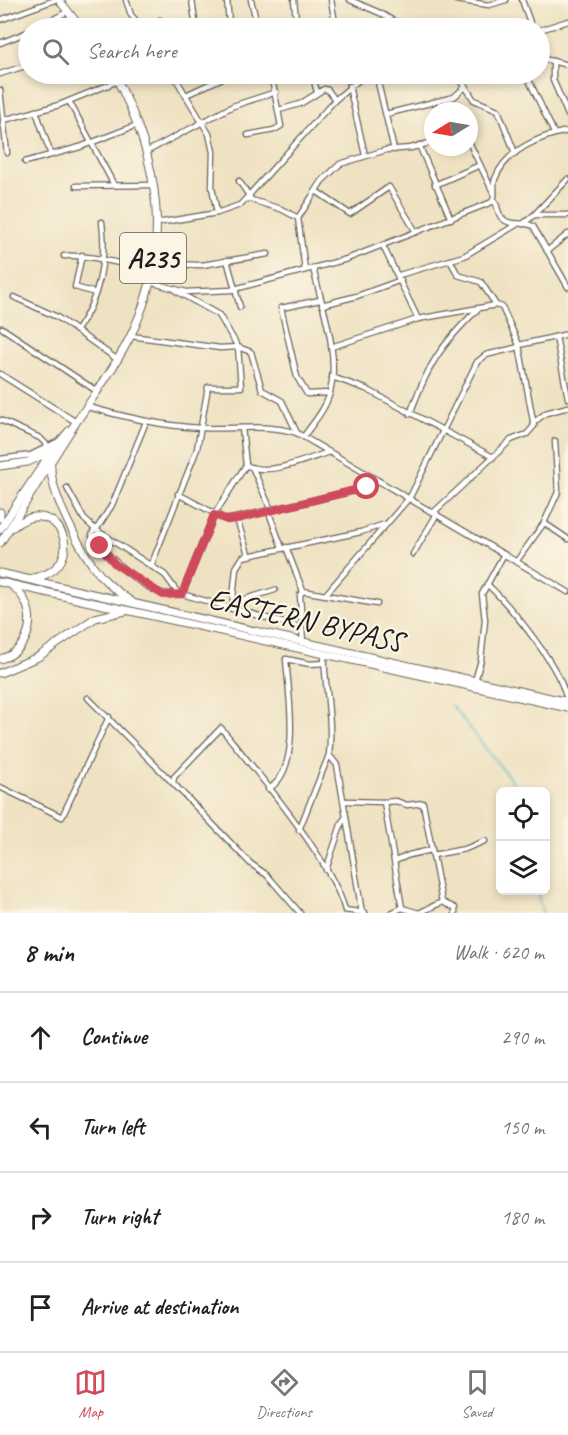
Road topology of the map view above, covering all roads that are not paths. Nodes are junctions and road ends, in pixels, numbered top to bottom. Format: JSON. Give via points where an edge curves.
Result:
{"nodes":[{"id":1,"x":57,"y":0,"type":"edge"},
{"id":2,"x":126,"y":0,"type":"edge"},
{"id":3,"x":192,"y":0,"type":"edge"},
{"id":4,"x":227,"y":0,"type":"edge"},
{"id":5,"x":251,"y":0,"type":"edge"},
{"id":6,"x":294,"y":0,"type":"edge"},
{"id":7,"x":331,"y":0,"type":"edge"},
{"id":8,"x":350,"y":0,"type":"edge"},
{"id":9,"x":370,"y":0,"type":"edge"},
{"id":10,"x":456,"y":0,"type":"edge"},
{"id":11,"x":506,"y":0,"type":"edge"},
{"id":12,"x":522,"y":0,"type":"edge"},
{"id":13,"x":370,"y":8,"type":"junction"},
{"id":14,"x":67,"y":12,"type":"junction"},
{"id":15,"x":55,"y":18,"type":"edge"},
{"id":16,"x":72,"y":18,"type":"edge"},
{"id":17,"x":134,"y":18,"type":"edge"},
{"id":18,"x":195,"y":18,"type":"edge"},
{"id":19,"x":229,"y":18,"type":"edge"},
{"id":20,"x":256,"y":18,"type":"edge"},
{"id":21,"x":296,"y":18,"type":"edge"},
{"id":22,"x":334,"y":18,"type":"edge"},
{"id":23,"x":388,"y":18,"type":"edge"},
{"id":24,"x":528,"y":18,"type":"edge"},
{"id":25,"x":0,"y":20,"type":"edge"},
{"id":26,"x":568,"y":21,"type":"edge"},
{"id":27,"x":550,"y":27,"type":"edge"},
{"id":28,"x":18,"y":36,"type":"edge"},
{"id":29,"x":0,"y":43,"type":"edge"},
{"id":30,"x":550,"y":61,"type":"edge"},
{"id":31,"x":553,"y":62,"type":"junction"},
{"id":32,"x":568,"y":65,"type":"edge"},
{"id":33,"x":18,"y":68,"type":"edge"},
{"id":34,"x":0,"y":74,"type":"edge"},
{"id":35,"x":111,"y":84,"type":"edge"},
{"id":36,"x":120,"y":84,"type":"edge"},
{"id":37,"x":179,"y":84,"type":"edge"},
{"id":38,"x":210,"y":84,"type":"edge"},
{"id":39,"x":274,"y":84,"type":"edge"},
{"id":40,"x":315,"y":84,"type":"edge"},
{"id":41,"x":352,"y":84,"type":"edge"},
{"id":42,"x":378,"y":84,"type":"edge"},
{"id":43,"x":463,"y":84,"type":"edge"},
{"id":44,"x":531,"y":84,"type":"edge"},
{"id":45,"x":349,"y":86,"type":"junction"},
{"id":46,"x":465,"y":87,"type":"junction"},
{"id":47,"x":0,"y":90,"type":"edge"},
{"id":48,"x":276,"y":92,"type":"junction"},
{"id":49,"x":317,"y":92,"type":"junction"},
{"id":50,"x":186,"y":95,"type":"junction"},
{"id":51,"x":335,"y":100,"type":"junction"},
{"id":52,"x":69,"y":101,"type":"junction"},
{"id":53,"x":279,"y":110,"type":"junction"},
{"id":54,"x":36,"y":111,"type":"junction"},
{"id":55,"x":386,"y":114,"type":"junction"},
{"id":56,"x":568,"y":116,"type":"edge"},
{"id":57,"x":4,"y":120,"type":"junction"},
{"id":58,"x":204,"y":123,"type":"junction"},
{"id":59,"x":140,"y":124,"type":"junction"},
{"id":60,"x":568,"y":130,"type":"edge"},
{"id":61,"x":554,"y":133,"type":"junction"},
{"id":62,"x":248,"y":135,"type":"dead end"},
{"id":63,"x":91,"y":143,"type":"junction"},
{"id":64,"x":424,"y":144,"type":"edge"},
{"id":65,"x":419,"y":145,"type":"junction"},
{"id":66,"x":394,"y":150,"type":"junction"},
{"id":67,"x":148,"y":151,"type":"junction"},
{"id":68,"x":7,"y":153,"type":"dead end"},
{"id":69,"x":515,"y":153,"type":"junction"},
{"id":70,"x":51,"y":155,"type":"junction"},
{"id":71,"x":365,"y":155,"type":"junction"},
{"id":72,"x":476,"y":156,"type":"edge"},
{"id":73,"x":25,"y":162,"type":"dead end"},
{"id":74,"x":480,"y":165,"type":"junction"},
{"id":75,"x":498,"y":173,"type":"junction"},
{"id":76,"x":486,"y":178,"type":"junction"},
{"id":77,"x":568,"y":179,"type":"edge"},
{"id":78,"x":239,"y":181,"type":"dead end"},
{"id":79,"x":114,"y":185,"type":"junction"},
{"id":80,"x":155,"y":185,"type":"junction"},
{"id":81,"x":435,"y":185,"type":"junction"},
{"id":82,"x":76,"y":186,"type":"dead end"},
{"id":83,"x":316,"y":191,"type":"junction"},
{"id":84,"x":249,"y":198,"type":"junction"},
{"id":85,"x":495,"y":198,"type":"junction"},
{"id":86,"x":217,"y":213,"type":"junction"},
{"id":87,"x":534,"y":215,"type":"junction"},
{"id":88,"x":568,"y":215,"type":"edge"},
{"id":89,"x":298,"y":218,"type":"junction"},
{"id":90,"x":451,"y":219,"type":"junction"},
{"id":91,"x":102,"y":222,"type":"dead end"},
{"id":92,"x":157,"y":223,"type":"junction"},
{"id":93,"x":523,"y":224,"type":"junction"},
{"id":94,"x":516,"y":225,"type":"junction"},
{"id":95,"x":416,"y":232,"type":"junction"},
{"id":96,"x":568,"y":234,"type":"edge"},
{"id":97,"x":383,"y":246,"type":"junction"},
{"id":98,"x":548,"y":251,"type":"junction"},
{"id":99,"x":268,"y":254,"type":"dead end"},
{"id":100,"x":82,"y":255,"type":"junction"},
{"id":101,"x":64,"y":256,"type":"dead end"},
{"id":102,"x":104,"y":260,"type":"junction"},
{"id":103,"x":227,"y":260,"type":"junction"},
{"id":104,"x":450,"y":260,"type":"junction"},
{"id":105,"x":152,"y":266,"type":"junction"},
{"id":106,"x":313,"y":268,"type":"junction"},
{"id":107,"x":305,"y":270,"type":"junction"},
{"id":108,"x":400,"y":278,"type":"junction"},
{"id":109,"x":150,"y":282,"type":"junction"},
{"id":110,"x":568,"y":287,"type":"edge"},
{"id":111,"x":234,"y":290,"type":"junction"},
{"id":112,"x":176,"y":291,"type":"junction"},
{"id":113,"x":95,"y":293,"type":"junction"},
{"id":114,"x":14,"y":297,"type":"dead end"},
{"id":115,"x":321,"y":303,"type":"junction"},
{"id":116,"x":496,"y":305,"type":"junction"},
{"id":117,"x":240,"y":307,"type":"dead end"},
{"id":118,"x":478,"y":309,"type":"junction"},
{"id":119,"x":418,"y":319,"type":"junction"},
{"id":120,"x":2,"y":327,"type":"dead end"},
{"id":121,"x":77,"y":330,"type":"junction"},
{"id":122,"x":568,"y":334,"type":"edge"},
{"id":123,"x":131,"y":336,"type":"junction"},
{"id":124,"x":556,"y":337,"type":"junction"},
{"id":125,"x":519,"y":346,"type":"junction"},
{"id":126,"x":238,"y":347,"type":"junction"},
{"id":127,"x":331,"y":347,"type":"junction"},
{"id":128,"x":118,"y":360,"type":"junction"},
{"id":129,"x":0,"y":376,"type":"edge"},
{"id":130,"x":332,"y":377,"type":"junction"},
{"id":131,"x":98,"y":392,"type":"junction"},
{"id":132,"x":330,"y":393,"type":"junction"},
{"id":133,"x":568,"y":398,"type":"edge"},
{"id":134,"x":88,"y":407,"type":"junction"},
{"id":135,"x":568,"y":407,"type":"edge"},
{"id":136,"x":410,"y":414,"type":"junction"},
{"id":137,"x":0,"y":420,"type":"edge"},
{"id":138,"x":146,"y":422,"type":"junction"},
{"id":139,"x":534,"y":422,"type":"junction"},
{"id":140,"x":76,"y":423,"type":"junction"},
{"id":141,"x":201,"y":428,"type":"junction"},
{"id":142,"x":242,"y":428,"type":"junction"},
{"id":143,"x":443,"y":428,"type":"junction"},
{"id":144,"x":71,"y":429,"type":"junction"},
{"id":145,"x":297,"y":433,"type":"junction"},
{"id":146,"x":304,"y":436,"type":"junction"},
{"id":147,"x":555,"y":441,"type":"dead end"},
{"id":148,"x":50,"y":448,"type":"junction"},
{"id":149,"x":329,"y":452,"type":"junction"},
{"id":150,"x":493,"y":457,"type":"junction"},
{"id":151,"x":0,"y":459,"type":"edge"},
{"id":152,"x":51,"y":463,"type":"junction"},
{"id":153,"x":246,"y":465,"type":"junction"},
{"id":154,"x":0,"y":466,"type":"edge"},
{"id":155,"x":253,"y":469,"type":"junction"},
{"id":156,"x":379,"y":481,"type":"junction"},
{"id":157,"x":67,"y":488,"type":"dead end"},
{"id":158,"x":178,"y":495,"type":"junction"},
{"id":159,"x":410,"y":497,"type":"junction"},
{"id":160,"x":270,"y":510,"type":"junction"},
{"id":161,"x":0,"y":512,"type":"edge"},
{"id":162,"x":436,"y":513,"type":"junction"},
{"id":163,"x":214,"y":515,"type":"junction"},
{"id":164,"x":0,"y":518,"type":"edge"},
{"id":165,"x":237,"y":519,"type":"junction"},
{"id":166,"x":388,"y":523,"type":"junction"},
{"id":167,"x":544,"y":523,"type":"junction"},
{"id":168,"x":96,"y":530,"type":"junction"},
{"id":169,"x":3,"y":531,"type":"edge"},
{"id":170,"x":568,"y":539,"type":"edge"},
{"id":171,"x":0,"y":543,"type":"edge"},
{"id":172,"x":284,"y":547,"type":"junction"},
{"id":173,"x":249,"y":554,"type":"junction"},
{"id":174,"x":413,"y":554,"type":"dead end"},
{"id":175,"x":504,"y":554,"type":"junction"},
{"id":176,"x":516,"y":562,"type":"junction"},
{"id":177,"x":151,"y":566,"type":"junction"},
{"id":178,"x":0,"y":573,"type":"edge"},
{"id":179,"x":29,"y":579,"type":"junction"},
{"id":180,"x":0,"y":582,"type":"edge"},
{"id":181,"x":487,"y":584,"type":"junction"},
{"id":182,"x":11,"y":585,"type":"junction"},
{"id":183,"x":275,"y":590,"type":"dead end"},
{"id":184,"x":303,"y":591,"type":"junction"},
{"id":185,"x":568,"y":591,"type":"edge"},
{"id":186,"x":180,"y":594,"type":"junction"},
{"id":187,"x":326,"y":594,"type":"junction"},
{"id":188,"x":233,"y":603,"type":"junction"},
{"id":189,"x":377,"y":604,"type":"dead end"},
{"id":190,"x":132,"y":607,"type":"junction"},
{"id":191,"x":232,"y":609,"type":"junction"},
{"id":192,"x":302,"y":628,"type":"junction"},
{"id":193,"x":303,"y":643,"type":"junction"},
{"id":194,"x":324,"y":655,"type":"junction"},
{"id":195,"x":0,"y":659,"type":"edge"},
{"id":196,"x":324,"y":663,"type":"junction"},
{"id":197,"x":0,"y":672,"type":"edge"},
{"id":198,"x":475,"y":681,"type":"junction"},
{"id":199,"x":88,"y":698,"type":"dead end"},
{"id":200,"x":567,"y":701,"type":"edge"},
{"id":201,"x":109,"y":717,"type":"junction"},
{"id":202,"x":329,"y":755,"type":"junction"},
{"id":203,"x":173,"y":783,"type":"junction"},
{"id":204,"x":0,"y":787,"type":"edge"},
{"id":205,"x":268,"y":789,"type":"junction"},
{"id":206,"x":346,"y":801,"type":"junction"},
{"id":207,"x":384,"y":802,"type":"junction"},
{"id":208,"x":346,"y":817,"type":"junction"},
{"id":209,"x":300,"y":830,"type":"junction"},
{"id":210,"x":485,"y":841,"type":"dead end"},
{"id":211,"x":432,"y":853,"type":"junction"},
{"id":212,"x":395,"y":861,"type":"junction"},
{"id":213,"x":326,"y":870,"type":"junction"},
{"id":214,"x":442,"y":902,"type":"junction"},
{"id":215,"x":402,"y":908,"type":"junction"},
{"id":216,"x":344,"y":912,"type":"edge"},
{"id":217,"x":300,"y":913,"type":"edge"},
{"id":218,"x":364,"y":913,"type":"edge"},
{"id":219,"x":391,"y":913,"type":"edge"},
{"id":220,"x":454,"y":913,"type":"edge"}],
"edges":[{"from":1,"to":14,"type":"highway"},
{"from":1,"to":25,"type":"street"},
{"from":2,"to":17,"type":"street"},
{"from":3,"to":18,"type":"street"},
{"from":4,"to":19,"type":"street"},
{"from":5,"to":20,"type":"street"},
{"from":6,"to":21,"type":"street"},
{"from":7,"to":22,"type":"street"},
{"from":8,"to":13,"type":"street"},
{"from":9,"to":13,"type":"street"},
{"from":10,"to":11,"type":"street","via":[[489,5]]},
{"from":12,"to":24,"type":"street"},
{"from":13,"to":23,"type":"street"},
{"from":14,"to":15,"type":"street"},
{"from":14,"to":16,"type":"highway"},
{"from":26,"to":27,"type":"street"},
{"from":28,"to":29,"type":"street"},
{"from":30,"to":31,"type":"street"},
{"from":31,"to":32,"type":"street"},
{"from":31,"to":56,"type":"street","via":[[553,80]]},
{"from":33,"to":34,"type":"street"},
{"from":35,"to":52,"type":"street"},
{"from":36,"to":59,"type":"highway","number":"A235"},
{"from":37,"to":50,"type":"street"},
{"from":38,"to":50,"type":"street"},
{"from":39,"to":48,"type":"street"},
{"from":40,"to":49,"type":"street"},
{"from":41,"to":45,"type":"street"},
{"from":42,"to":55,"type":"street"},
{"from":43,"to":46,"type":"street"},
{"from":44,"to":61,"type":"street"},
{"from":45,"to":51,"type":"street"},
{"from":45,"to":71,"type":"street"},
{"from":46,"to":55,"type":"street","via":[[454,97]]},
{"from":46,"to":69,"type":"street","via":[[477,102],[498,110]]},
{"from":47,"to":57,"type":"street"},
{"from":48,"to":53,"type":"street"},
{"from":48,"to":58,"type":"street","via":[[234,106]]},
{"from":49,"to":51,"type":"street","via":[[328,90]]},
{"from":49,"to":53,"type":"street","via":[[300,104]]},
{"from":50,"to":58,"type":"street"},
{"from":51,"to":84,"type":"street"},
{"from":52,"to":54,"type":"street"},
{"from":52,"to":63,"type":"street"},
{"from":53,"to":62,"type":"street","via":[[281,126]]},
{"from":54,"to":57,"type":"street"},
{"from":54,"to":70,"type":"street"},
{"from":55,"to":66,"type":"street"},
{"from":57,"to":68,"type":"street"},
{"from":58,"to":67,"type":"street"},
{"from":58,"to":86,"type":"street","via":[[213,152],[212,187]]},
{"from":59,"to":63,"type":"street"},
{"from":59,"to":67,"type":"highway","number":"A235"},
{"from":60,"to":61,"type":"street"},
{"from":61,"to":69,"type":"street"},
{"from":63,"to":70,"type":"street"},
{"from":63,"to":79,"type":"street"},
{"from":64,"to":65,"type":"street"},
{"from":65,"to":66,"type":"street"},
{"from":65,"to":81,"type":"street"},
{"from":66,"to":71,"type":"street"},
{"from":67,"to":80,"type":"highway","number":"A235"},
{"from":69,"to":75,"type":"street"},
{"from":70,"to":73,"type":"street"},
{"from":71,"to":83,"type":"street","via":[[340,164]]},
{"from":72,"to":74,"type":"street"},
{"from":74,"to":76,"type":"street"},
{"from":74,"to":81,"type":"street"},
{"from":75,"to":76,"type":"street"},
{"from":75,"to":85,"type":"street"},
{"from":76,"to":85,"type":"street"},
{"from":77,"to":87,"type":"street"},
{"from":78,"to":84,"type":"street"},
{"from":79,"to":80,"type":"street"},
{"from":79,"to":82,"type":"street"},
{"from":80,"to":92,"type":"highway","number":"A235"},
{"from":81,"to":90,"type":"street"},
{"from":83,"to":89,"type":"street"},
{"from":83,"to":95,"type":"street","via":[[350,214],[385,187],[391,188]]},
{"from":84,"to":86,"type":"street"},
{"from":84,"to":89,"type":"street"},
{"from":85,"to":90,"type":"street"},
{"from":85,"to":94,"type":"street","via":[[500,216]]},
{"from":86,"to":92,"type":"street"},
{"from":87,"to":88,"type":"street"},
{"from":87,"to":93,"type":"street"},
{"from":89,"to":107,"type":"street"},
{"from":90,"to":95,"type":"street"},
{"from":91,"to":102,"type":"street"},
{"from":92,"to":105,"type":"highway","number":"A235"},
{"from":93,"to":94,"type":"street"},
{"from":93,"to":98,"type":"street","via":[[533,226]]},
{"from":94,"to":104,"type":"street","via":[[475,251]]},
{"from":95,"to":97,"type":"street"},
{"from":96,"to":98,"type":"street"},
{"from":97,"to":106,"type":"street"},
{"from":97,"to":108,"type":"street"},
{"from":98,"to":110,"type":"street"},
{"from":99,"to":103,"type":"street"},
{"from":100,"to":101,"type":"street"},
{"from":100,"to":102,"type":"street"},
{"from":100,"to":113,"type":"street","via":[[75,287]]},
{"from":102,"to":105,"type":"street"},
{"from":102,"to":113,"type":"street"},
{"from":103,"to":105,"type":"street","via":[[196,266]]},
{"from":103,"to":111,"type":"street"},
{"from":104,"to":108,"type":"street"},
{"from":104,"to":116,"type":"street","via":[[458,275],[481,282]]},
{"from":105,"to":109,"type":"highway","number":"A235"},
{"from":106,"to":107,"type":"street"},
{"from":106,"to":115,"type":"street"},
{"from":107,"to":111,"type":"street"},
{"from":108,"to":115,"type":"street","via":[[357,297]]},
{"from":108,"to":119,"type":"street"},
{"from":109,"to":112,"type":"street"},
{"from":109,"to":123,"type":"highway","number":"A235"},
{"from":111,"to":112,"type":"street"},
{"from":111,"to":117,"type":"street"},
{"from":112,"to":126,"type":"street","via":[[219,315]]},
{"from":113,"to":121,"type":"street"},
{"from":114,"to":121,"type":"street"},
{"from":115,"to":127,"type":"street"},
{"from":115,"to":132,"type":"street","via":[[281,308],[300,383],[308,394]]},
{"from":116,"to":118,"type":"street"},
{"from":116,"to":125,"type":"street","via":[[502,307]]},
{"from":118,"to":119,"type":"street"},
{"from":118,"to":136,"type":"street","via":[[449,337],[425,373]]},
{"from":119,"to":127,"type":"street"},
{"from":120,"to":131,"type":"street"},
{"from":121,"to":128,"type":"street"},
{"from":122,"to":124,"type":"street"},
{"from":123,"to":126,"type":"street"},
{"from":123,"to":128,"type":"highway","number":"A235"},
{"from":124,"to":125,"type":"street"},
{"from":124,"to":133,"type":"street"},
{"from":125,"to":139,"type":"street"},
{"from":125,"to":143,"type":"street","via":[[482,357]]},
{"from":126,"to":141,"type":"street","via":[[241,387],[208,387]]},
{"from":126,"to":145,"type":"street","via":[[251,352],[262,390],[282,401]]},
{"from":127,"to":130,"type":"street"},
{"from":128,"to":131,"type":"highway","number":"A235"},
{"from":129,"to":140,"type":"street"},
{"from":130,"to":132,"type":"street"},
{"from":130,"to":136,"type":"street","via":[[366,388]]},
{"from":131,"to":134,"type":"highway","number":"A235"},
{"from":132,"to":146,"type":"street"},
{"from":134,"to":138,"type":"street"},
{"from":134,"to":140,"type":"highway","number":"A235"},
{"from":135,"to":139,"type":"street"},
{"from":136,"to":143,"type":"street"},
{"from":137,"to":148,"type":"street","via":[[32,434]]},
{"from":138,"to":141,"type":"street"},
{"from":138,"to":168,"type":"street","via":[[112,505]]},
{"from":139,"to":150,"type":"street","via":[[531,431],[516,436]]},
{"from":140,"to":144,"type":"highway","number":"A235"},
{"from":141,"to":142,"type":"street"},
{"from":141,"to":158,"type":"street","via":[[197,449]]},
{"from":142,"to":145,"type":"street","via":[[281,428]]},
{"from":142,"to":153,"type":"street"},
{"from":143,"to":150,"type":"street"},
{"from":143,"to":159,"type":"street"},
{"from":144,"to":148,"type":"highway","number":"A235"},
{"from":144,"to":152,"type":"highway","number":"A235"},
{"from":145,"to":146,"type":"street"},
{"from":146,"to":149,"type":"street"},
{"from":147,"to":167,"type":"street","via":[[559,488]]},
{"from":148,"to":151,"type":"street","via":[[22,458]]},
{"from":148,"to":154,"type":"highway","via":[[28,462]]},
{"from":148,"to":169,"type":"highway","number":"A235"},
{"from":149,"to":155,"type":"street","via":[[281,466]]},
{"from":149,"to":156,"type":"street"},
{"from":150,"to":162,"type":"street"},
{"from":152,"to":169,"type":"highway","number":"A235"},
{"from":152,"to":190,"type":"highway","via":[[54,492],[90,562]]},
{"from":153,"to":155,"type":"street"},
{"from":153,"to":163,"type":"street"},
{"from":155,"to":160,"type":"street"},
{"from":156,"to":159,"type":"street"},
{"from":156,"to":160,"type":"street","via":[[358,490]]},
{"from":157,"to":168,"type":"street","via":[[84,519]]},
{"from":158,"to":163,"type":"street"},
{"from":158,"to":177,"type":"street"},
{"from":159,"to":162,"type":"street"},
{"from":159,"to":166,"type":"street"},
{"from":160,"to":165,"type":"street"},
{"from":160,"to":172,"type":"street"},
{"from":161,"to":164,"type":"highway"},
{"from":162,"to":174,"type":"street"},
{"from":162,"to":175,"type":"street"},
{"from":163,"to":165,"type":"street"},
{"from":163,"to":186,"type":"street"},
{"from":165,"to":173,"type":"street"},
{"from":166,"to":172,"type":"street"},
{"from":166,"to":187,"type":"street"},
{"from":167,"to":170,"type":"street"},
{"from":167,"to":176,"type":"street"},
{"from":168,"to":177,"type":"street"},
{"from":168,"to":186,"type":"street","via":[[92,536],[129,575],[163,595]]},
{"from":169,"to":171,"type":"highway","number":"A235"},
{"from":169,"to":179,"type":"highway","via":[[38,517],[52,521],[63,533],[65,549],[59,562],[48,573]]},
{"from":172,"to":173,"type":"street"},
{"from":172,"to":184,"type":"street"},
{"from":173,"to":188,"type":"street","via":[[236,568]]},
{"from":175,"to":176,"type":"street"},
{"from":175,"to":181,"type":"street"},
{"from":176,"to":185,"type":"street"},
{"from":177,"to":186,"type":"street","via":[[171,581]]},
{"from":178,"to":179,"type":"highway","name":"EASTERN BYPASS"},
{"from":179,"to":190,"type":"highway","name":"EASTERN BYPASS"},
{"from":180,"to":182,"type":"highway","name":"EASTERN BYPASS"},
{"from":181,"to":198,"type":"street","via":[[482,594],[484,630]]},
{"from":181,"to":200,"type":"street","via":[[516,613],[563,687]]},
{"from":182,"to":190,"type":"highway","name":"EASTERN BYPASS"},
{"from":182,"to":195,"type":"highway","via":[[27,609],[29,635],[22,648]]},
{"from":183,"to":188,"type":"street"},
{"from":184,"to":187,"type":"street"},
{"from":184,"to":192,"type":"street"},
{"from":186,"to":191,"type":"street"},
{"from":187,"to":189,"type":"street"},
{"from":188,"to":191,"type":"street"},
{"from":190,"to":193,"type":"highway","name":"EASTERN BYPASS"},
{"from":190,"to":194,"type":"highway","name":"EASTERN BYPASS"},
{"from":190,"to":197,"type":"highway","via":[[94,618],[38,657]]},
{"from":191,"to":192,"type":"street"},
{"from":192,"to":193,"type":"street"},
{"from":193,"to":198,"type":"highway","name":"EASTERN BYPASS"},
{"from":194,"to":196,"type":"street"},
{"from":194,"to":200,"type":"highway","name":"EASTERN BYPASS"},
{"from":196,"to":202,"type":"street"},
{"from":196,"to":205,"type":"street","via":[[286,659],[292,738],[275,786]]},
{"from":198,"to":200,"type":"highway","name":"EASTERN BYPASS"},
{"from":199,"to":201,"type":"street"},
{"from":201,"to":203,"type":"street"},
{"from":201,"to":204,"type":"street","via":[[62,816]]},
{"from":202,"to":206,"type":"street","via":[[338,765]]},
{"from":202,"to":209,"type":"street"},
{"from":203,"to":205,"type":"street","via":[[174,777],[221,728]]},
{"from":203,"to":217,"type":"street"},
{"from":205,"to":209,"type":"street"},
{"from":206,"to":207,"type":"street"},
{"from":206,"to":208,"type":"street"},
{"from":207,"to":211,"type":"street","via":[[423,803]]},
{"from":207,"to":212,"type":"street"},
{"from":208,"to":213,"type":"street"},
{"from":208,"to":218,"type":"street"},
{"from":209,"to":213,"type":"street"},
{"from":210,"to":211,"type":"street","via":[[465,849]]},
{"from":211,"to":212,"type":"street"},
{"from":211,"to":214,"type":"street"},
{"from":212,"to":215,"type":"street"},
{"from":213,"to":216,"type":"street","via":[[341,895]]},
{"from":214,"to":215,"type":"street","via":[[419,913]]},
{"from":214,"to":220,"type":"street","via":[[455,908]]},
{"from":215,"to":219,"type":"street"},
{"from":216,"to":218,"type":"street"}]}
